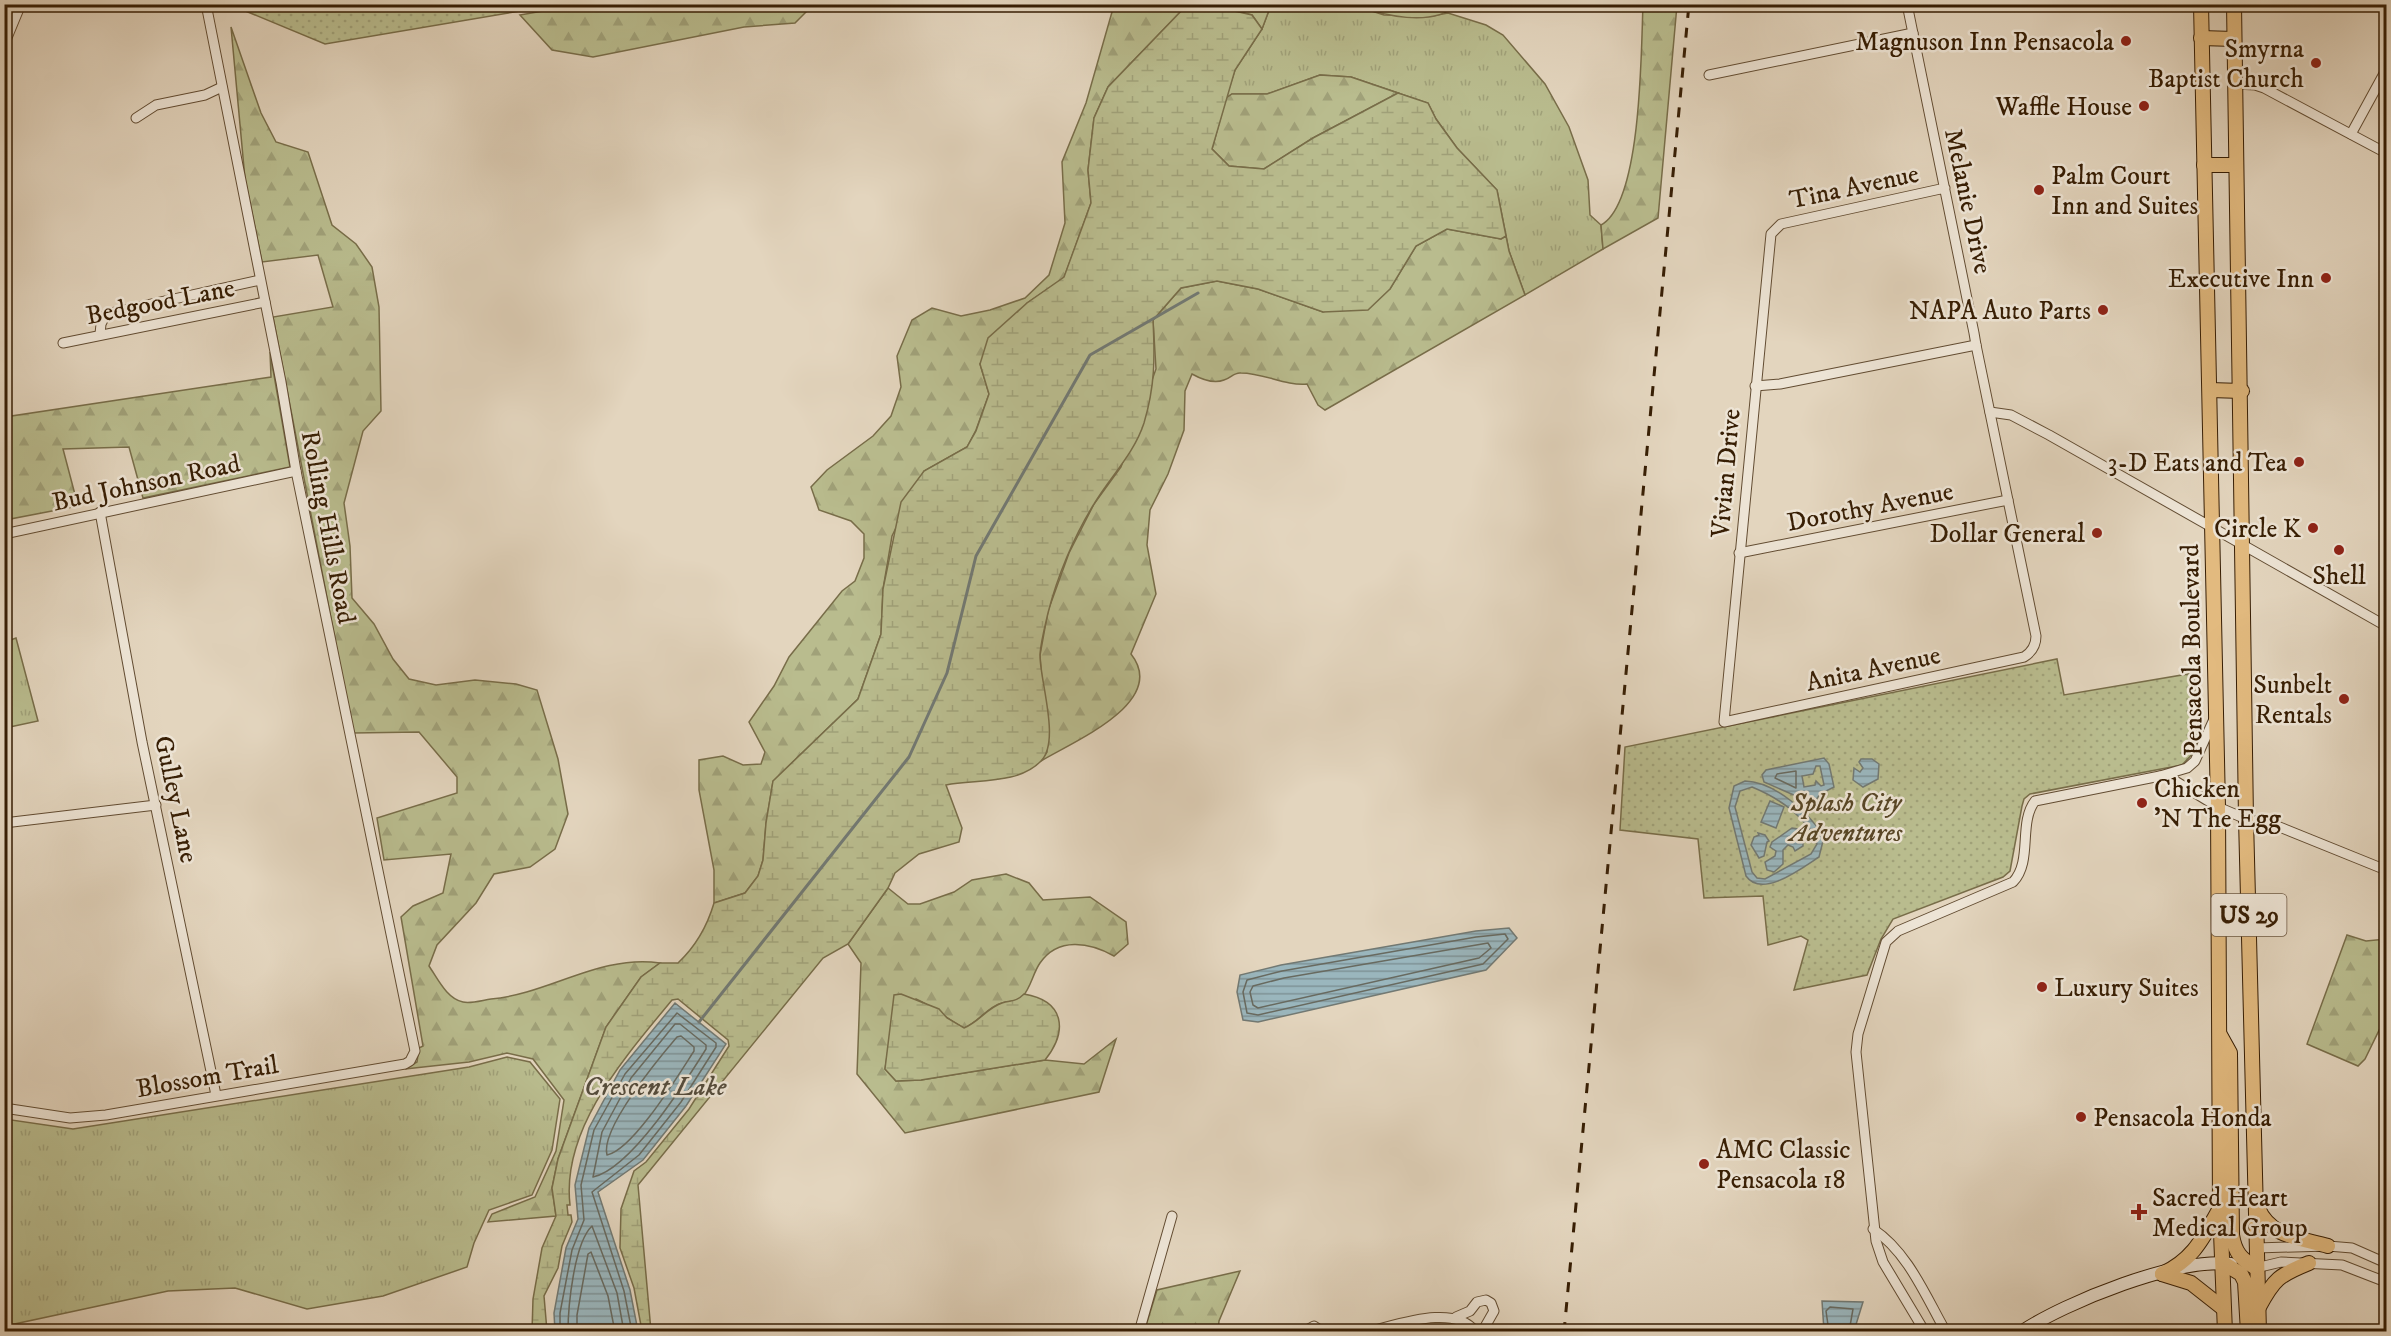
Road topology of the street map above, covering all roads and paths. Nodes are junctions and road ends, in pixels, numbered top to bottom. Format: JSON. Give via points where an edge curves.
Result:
{"nodes":[{"id":1,"x":21,"y":4,"type":"edge"},
{"id":2,"x":206,"y":4,"type":"edge"},
{"id":3,"x":1907,"y":4,"type":"edge"},
{"id":4,"x":2201,"y":4,"type":"edge"},
{"id":5,"x":2234,"y":4,"type":"edge"},
{"id":6,"x":7,"y":32,"type":"edge"},
{"id":7,"x":1913,"y":33,"type":"junction"},
{"id":8,"x":2201,"y":38,"type":"junction"},
{"id":9,"x":2234,"y":39,"type":"junction"},
{"id":10,"x":4,"y":45,"type":"edge"},
{"id":11,"x":2386,"y":70,"type":"edge"},
{"id":12,"x":1710,"y":75,"type":"dead end"},
{"id":13,"x":2235,"y":84,"type":"junction"},
{"id":14,"x":222,"y":87,"type":"junction"},
{"id":15,"x":136,"y":118,"type":"dead end"},
{"id":16,"x":2351,"y":134,"type":"junction"},
{"id":17,"x":2386,"y":153,"type":"edge"},
{"id":18,"x":2204,"y":165,"type":"junction"},
{"id":19,"x":2235,"y":165,"type":"junction"},
{"id":20,"x":1945,"y":188,"type":"junction"},
{"id":21,"x":1774,"y":229,"type":"joint"},
{"id":22,"x":260,"y":280,"type":"junction"},
{"id":23,"x":265,"y":302,"type":"junction"},
{"id":24,"x":100,"y":334,"type":"junction"},
{"id":25,"x":63,"y":343,"type":"dead end"},
{"id":26,"x":1976,"y":345,"type":"junction"},
{"id":27,"x":1755,"y":386,"type":"junction"},
{"id":28,"x":2210,"y":390,"type":"junction"},
{"id":29,"x":2242,"y":391,"type":"junction"},
{"id":30,"x":1990,"y":412,"type":"junction"},
{"id":31,"x":296,"y":471,"type":"junction"},
{"id":32,"x":2008,"y":500,"type":"junction"},
{"id":33,"x":100,"y":512,"type":"junction"},
{"id":34,"x":2213,"y":527,"type":"junction"},
{"id":35,"x":4,"y":534,"type":"edge"},
{"id":36,"x":2242,"y":545,"type":"junction"},
{"id":37,"x":1739,"y":553,"type":"junction"},
{"id":38,"x":2386,"y":626,"type":"edge"},
{"id":39,"x":2030,"y":653,"type":"joint"},
{"id":40,"x":2215,"y":716,"type":"junction"},
{"id":41,"x":1724,"y":722,"type":"joint"},
{"id":42,"x":2160,"y":776,"type":"junction"},
{"id":43,"x":156,"y":805,"type":"junction"},
{"id":44,"x":2218,"y":807,"type":"junction"},
{"id":45,"x":2246,"y":819,"type":"junction"},
{"id":46,"x":4,"y":823,"type":"edge"},
{"id":47,"x":2386,"y":870,"type":"edge"},
{"id":48,"x":2218,"y":1031,"type":"junction"},
{"id":49,"x":413,"y":1056,"type":"joint"},
{"id":50,"x":216,"y":1095,"type":"junction"},
{"id":51,"x":4,"y":1108,"type":"edge"},
{"id":52,"x":2256,"y":1202,"type":"junction"},
{"id":53,"x":2220,"y":1209,"type":"junction"},
{"id":54,"x":1172,"y":1216,"type":"dead end"},
{"id":55,"x":1873,"y":1229,"type":"junction"},
{"id":56,"x":2328,"y":1246,"type":"junction"},
{"id":57,"x":2256,"y":1248,"type":"junction"},
{"id":58,"x":2223,"y":1263,"type":"junction"},
{"id":59,"x":2309,"y":1263,"type":"junction"},
{"id":60,"x":2386,"y":1263,"type":"edge"},
{"id":61,"x":2256,"y":1268,"type":"junction"},
{"id":62,"x":2159,"y":1274,"type":"junction"},
{"id":63,"x":2386,"y":1282,"type":"edge"},
{"id":64,"x":2224,"y":1309,"type":"junction"},
{"id":65,"x":2258,"y":1309,"type":"junction"},
{"id":66,"x":1455,"y":1317,"type":"junction"},
{"id":67,"x":1139,"y":1332,"type":"edge"},
{"id":68,"x":1303,"y":1332,"type":"edge"},
{"id":69,"x":1323,"y":1332,"type":"edge"},
{"id":70,"x":1367,"y":1332,"type":"edge"},
{"id":71,"x":1476,"y":1332,"type":"edge"},
{"id":72,"x":1482,"y":1332,"type":"edge"},
{"id":73,"x":1925,"y":1332,"type":"edge"},
{"id":74,"x":1946,"y":1332,"type":"edge"},
{"id":75,"x":2021,"y":1332,"type":"edge"},
{"id":76,"x":2225,"y":1332,"type":"edge"},
{"id":77,"x":2248,"y":1332,"type":"edge"},
{"id":78,"x":2259,"y":1332,"type":"edge"}],
"edges":[{"from":1,"to":6,"type":"street"},
{"from":2,"to":14,"type":"street","name":"Rolling Hills Road"},
{"from":3,"to":7,"type":"street","name":"Melanie Drive"},
{"from":4,"to":8,"type":"main road","name":"Pensacola Boulevard","number":"US 29"},
{"from":5,"to":9,"type":"main road","name":"Pensacola Boulevard","number":"US 29"},
{"from":6,"to":10,"type":"street"},
{"from":7,"to":12,"type":"street"},
{"from":7,"to":20,"type":"street","name":"Melanie Drive"},
{"from":8,"to":9,"type":"main road"},
{"from":8,"to":18,"type":"main road","name":"Pensacola Boulevard","number":"US 29"},
{"from":9,"to":13,"type":"main road","name":"Pensacola Boulevard","number":"US 29"},
{"from":11,"to":16,"type":"street"},
{"from":13,"to":16,"type":"street","via":[[2264,88]]},
{"from":13,"to":19,"type":"main road","name":"Pensacola Boulevard","number":"US 29"},
{"from":14,"to":15,"type":"street","via":[[205,95],[156,105]]},
{"from":14,"to":22,"type":"street","name":"Rolling Hills Road"},
{"from":16,"to":17,"type":"street"},
{"from":18,"to":19,"type":"main road"},
{"from":18,"to":28,"type":"main road","name":"Pensacola Boulevard","number":"US 29"},
{"from":19,"to":29,"type":"main road","name":"Pensacola Boulevard","number":"US 29"},
{"from":20,"to":21,"type":"street","name":"Tina Avenue","via":[[1781,224]]},
{"from":20,"to":26,"type":"street","name":"Melanie Drive"},
{"from":21,"to":27,"type":"street","name":"Vivian Drive"},
{"from":22,"to":23,"type":"street","name":"Rolling Hills Road"},
{"from":22,"to":24,"type":"street","via":[[106,314]]},
{"from":23,"to":24,"type":"street","name":"Bedgood Lane"},
{"from":23,"to":31,"type":"street","name":"Rolling Hills Road"},
{"from":24,"to":25,"type":"street","name":"Bedgood Lane"},
{"from":26,"to":27,"type":"street"},
{"from":26,"to":30,"type":"street","name":"Melanie Drive"},
{"from":27,"to":37,"type":"street","name":"Vivian Drive"},
{"from":28,"to":29,"type":"main road"},
{"from":28,"to":34,"type":"main road","name":"Pensacola Boulevard","number":"US 29"},
{"from":29,"to":36,"type":"main road","name":"Pensacola Boulevard","number":"US 29"},
{"from":30,"to":32,"type":"street","name":"Melanie Drive"},
{"from":30,"to":34,"type":"street","via":[[2011,415]]},
{"from":31,"to":33,"type":"street","name":"Bud Johnson Road"},
{"from":31,"to":49,"type":"street","name":"Rolling Hills Road","via":[[414,1045]]},
{"from":32,"to":37,"type":"street","name":"Dorothy Avenue"},
{"from":32,"to":39,"type":"street","name":"Melanie Drive","via":[[2036,636]]},
{"from":33,"to":35,"type":"street","name":"Bud Johnson Road"},
{"from":33,"to":43,"type":"street","name":"Gulley Lane"},
{"from":34,"to":36,"type":"street"},
{"from":34,"to":40,"type":"main road","name":"Pensacola Boulevard","number":"US 29"},
{"from":36,"to":38,"type":"street"},
{"from":36,"to":45,"type":"main road","name":"Pensacola Boulevard","number":"US 29"},
{"from":37,"to":41,"type":"street","name":"Vivian Drive"},
{"from":39,"to":41,"type":"street","name":"Anita Avenue"},
{"from":40,"to":42,"type":"street","via":[[2195,760],[2187,768]]},
{"from":40,"to":44,"type":"main road","name":"Pensacola Boulevard","number":"US 29"},
{"from":42,"to":44,"type":"street","via":[[2172,779]]},
{"from":42,"to":55,"type":"street","via":[[2035,801],[2030,807],[2019,874],[2013,882],[1898,931],[1887,942],[1861,1023],[1856,1052]]},
{"from":43,"to":46,"type":"street"},
{"from":43,"to":50,"type":"street","name":"Gulley Lane"},
{"from":44,"to":45,"type":"street"},
{"from":44,"to":48,"type":"main road","name":"Pensacola Boulevard","number":"US 29"},
{"from":45,"to":47,"type":"street","via":[[2277,826]]},
{"from":45,"to":52,"type":"main road","name":"Pensacola Boulevard","number":"US 29"},
{"from":48,"to":53,"type":"main road","name":"Pensacola Boulevard","number":"US 29"},
{"from":48,"to":61,"type":"main road","via":[[2230,1053],[2232,1235],[2242,1260]]},
{"from":49,"to":50,"type":"street","name":"Blossom Trail","via":[[405,1064]]},
{"from":50,"to":51,"type":"street","name":"Blossom Trail","via":[[75,1118]]},
{"from":52,"to":56,"type":"main road","via":[[2264,1221],[2280,1234]]},
{"from":52,"to":57,"type":"main road","name":"Pensacola Boulevard","number":"US 29"},
{"from":53,"to":58,"type":"main road","name":"Pensacola Boulevard","number":"US 29"},
{"from":53,"to":62,"type":"main road","via":[[2196,1251]]},
{"from":54,"to":67,"type":"street"},
{"from":55,"to":73,"type":"street","via":[[1883,1262]]},
{"from":55,"to":74,"type":"street","via":[[1900,1254]]},
{"from":56,"to":57,"type":"street"},
{"from":56,"to":60,"type":"street","via":[[2352,1248]]},
{"from":57,"to":61,"type":"main road","name":"Pensacola Boulevard","number":"US 29"},
{"from":58,"to":61,"type":"main road"},
{"from":58,"to":62,"type":"main road","via":[[2205,1263]]},
{"from":58,"to":64,"type":"main road","name":"Pensacola Boulevard","number":"US 29"},
{"from":58,"to":77,"type":"main road","via":[[2246,1282]]},
{"from":59,"to":61,"type":"street","via":[[2281,1262]]},
{"from":59,"to":63,"type":"street","via":[[2342,1265]]},
{"from":59,"to":65,"type":"main road","via":[[2281,1274]]},
{"from":61,"to":65,"type":"main road","name":"Pensacola Boulevard","number":"US 29"},
{"from":62,"to":64,"type":"main road","via":[[2191,1283]]},
{"from":62,"to":75,"type":"main road","via":[[2080,1300]]},
{"from":64,"to":76,"type":"main road","name":"Pensacola Boulevard","number":"US 29"},
{"from":65,"to":78,"type":"main road","name":"Pensacola Boulevard","number":"US 29"},
{"from":66,"to":70,"type":"street","via":[[1437,1317]]},
{"from":66,"to":71,"type":"street"},
{"from":66,"to":72,"type":"street","via":[[1486,1300],[1494,1311]]},
{"from":68,"to":69,"type":"street","via":[[1314,1326]]}]}
